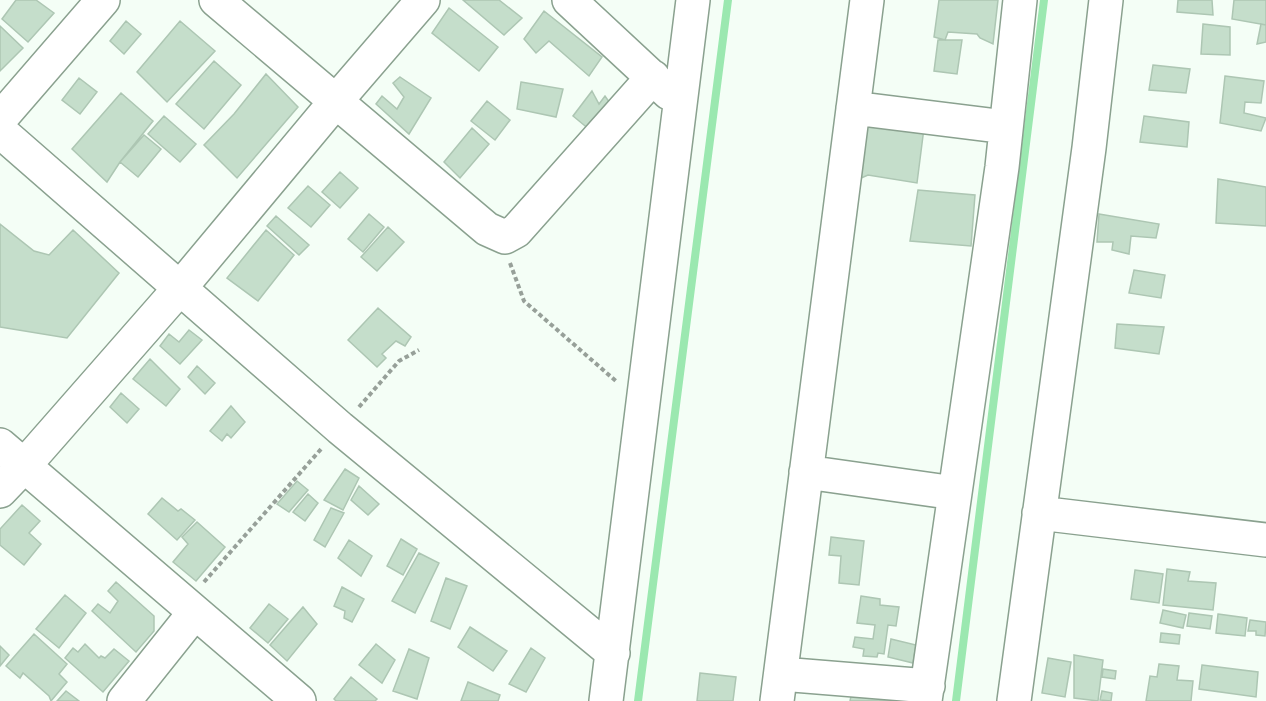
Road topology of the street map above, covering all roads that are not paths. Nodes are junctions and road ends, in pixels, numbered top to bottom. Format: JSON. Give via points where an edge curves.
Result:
{"nodes":[{"id":1,"x":103,"y":0,"type":"edge"},
{"id":2,"x":216,"y":0,"type":"edge"},
{"id":3,"x":423,"y":0,"type":"edge"},
{"id":4,"x":569,"y":0,"type":"edge"},
{"id":5,"x":693,"y":0,"type":"edge"},
{"id":6,"x":867,"y":0,"type":"edge"},
{"id":7,"x":1020,"y":0,"type":"edge"},
{"id":8,"x":1106,"y":0,"type":"edge"},
{"id":9,"x":653,"y":77,"type":"junction"},
{"id":10,"x":336,"y":101,"type":"junction"},
{"id":11,"x":680,"y":104,"type":"junction"},
{"id":12,"x":853,"y":108,"type":"junction"},
{"id":13,"x":0,"y":119,"type":"edge"},
{"id":14,"x":1006,"y":127,"type":"junction"},
{"id":15,"x":0,"y":131,"type":"edge"},
{"id":16,"x":180,"y":288,"type":"junction"},
{"id":17,"x":12,"y":456,"type":"edge"},
{"id":18,"x":806,"y":472,"type":"junction"},
{"id":19,"x":0,"y":490,"type":"edge"},
{"id":20,"x":955,"y":493,"type":"junction"},
{"id":21,"x":1039,"y":513,"type":"junction"},
{"id":22,"x":1266,"y":540,"type":"edge"},
{"id":23,"x":190,"y":608,"type":"junction"},
{"id":24,"x":613,"y":653,"type":"junction"},
{"id":25,"x":779,"y":687,"type":"edge"},
{"id":26,"x":926,"y":693,"type":"edge"},
{"id":27,"x":123,"y":701,"type":"edge"},
{"id":28,"x":299,"y":701,"type":"edge"},
{"id":29,"x":606,"y":701,"type":"edge"},
{"id":30,"x":1014,"y":701,"type":"edge"}],
"edges":[{"from":1,"to":13,"type":"street"},
{"from":2,"to":10,"type":"street"},
{"from":3,"to":10,"type":"street"},
{"from":4,"to":9,"type":"street"},
{"from":5,"to":11,"type":"street"},
{"from":6,"to":12,"type":"street"},
{"from":7,"to":14,"type":"street"},
{"from":8,"to":21,"type":"street"},
{"from":9,"to":10,"type":"street","via":[[516,231],[505,237],[487,229]]},
{"from":9,"to":11,"type":"street"},
{"from":10,"to":16,"type":"street"},
{"from":11,"to":24,"type":"street"},
{"from":12,"to":14,"type":"street"},
{"from":12,"to":18,"type":"street"},
{"from":14,"to":20,"type":"street"},
{"from":15,"to":16,"type":"street"},
{"from":16,"to":17,"type":"street"},
{"from":16,"to":24,"type":"street","via":[[340,428]]},
{"from":17,"to":19,"type":"street"},
{"from":17,"to":23,"type":"street"},
{"from":18,"to":20,"type":"street"},
{"from":18,"to":25,"type":"street"},
{"from":20,"to":26,"type":"street"},
{"from":21,"to":22,"type":"street"},
{"from":21,"to":30,"type":"street"},
{"from":23,"to":27,"type":"street"},
{"from":23,"to":28,"type":"street"},
{"from":24,"to":29,"type":"street"},
{"from":25,"to":26,"type":"street"}]}
